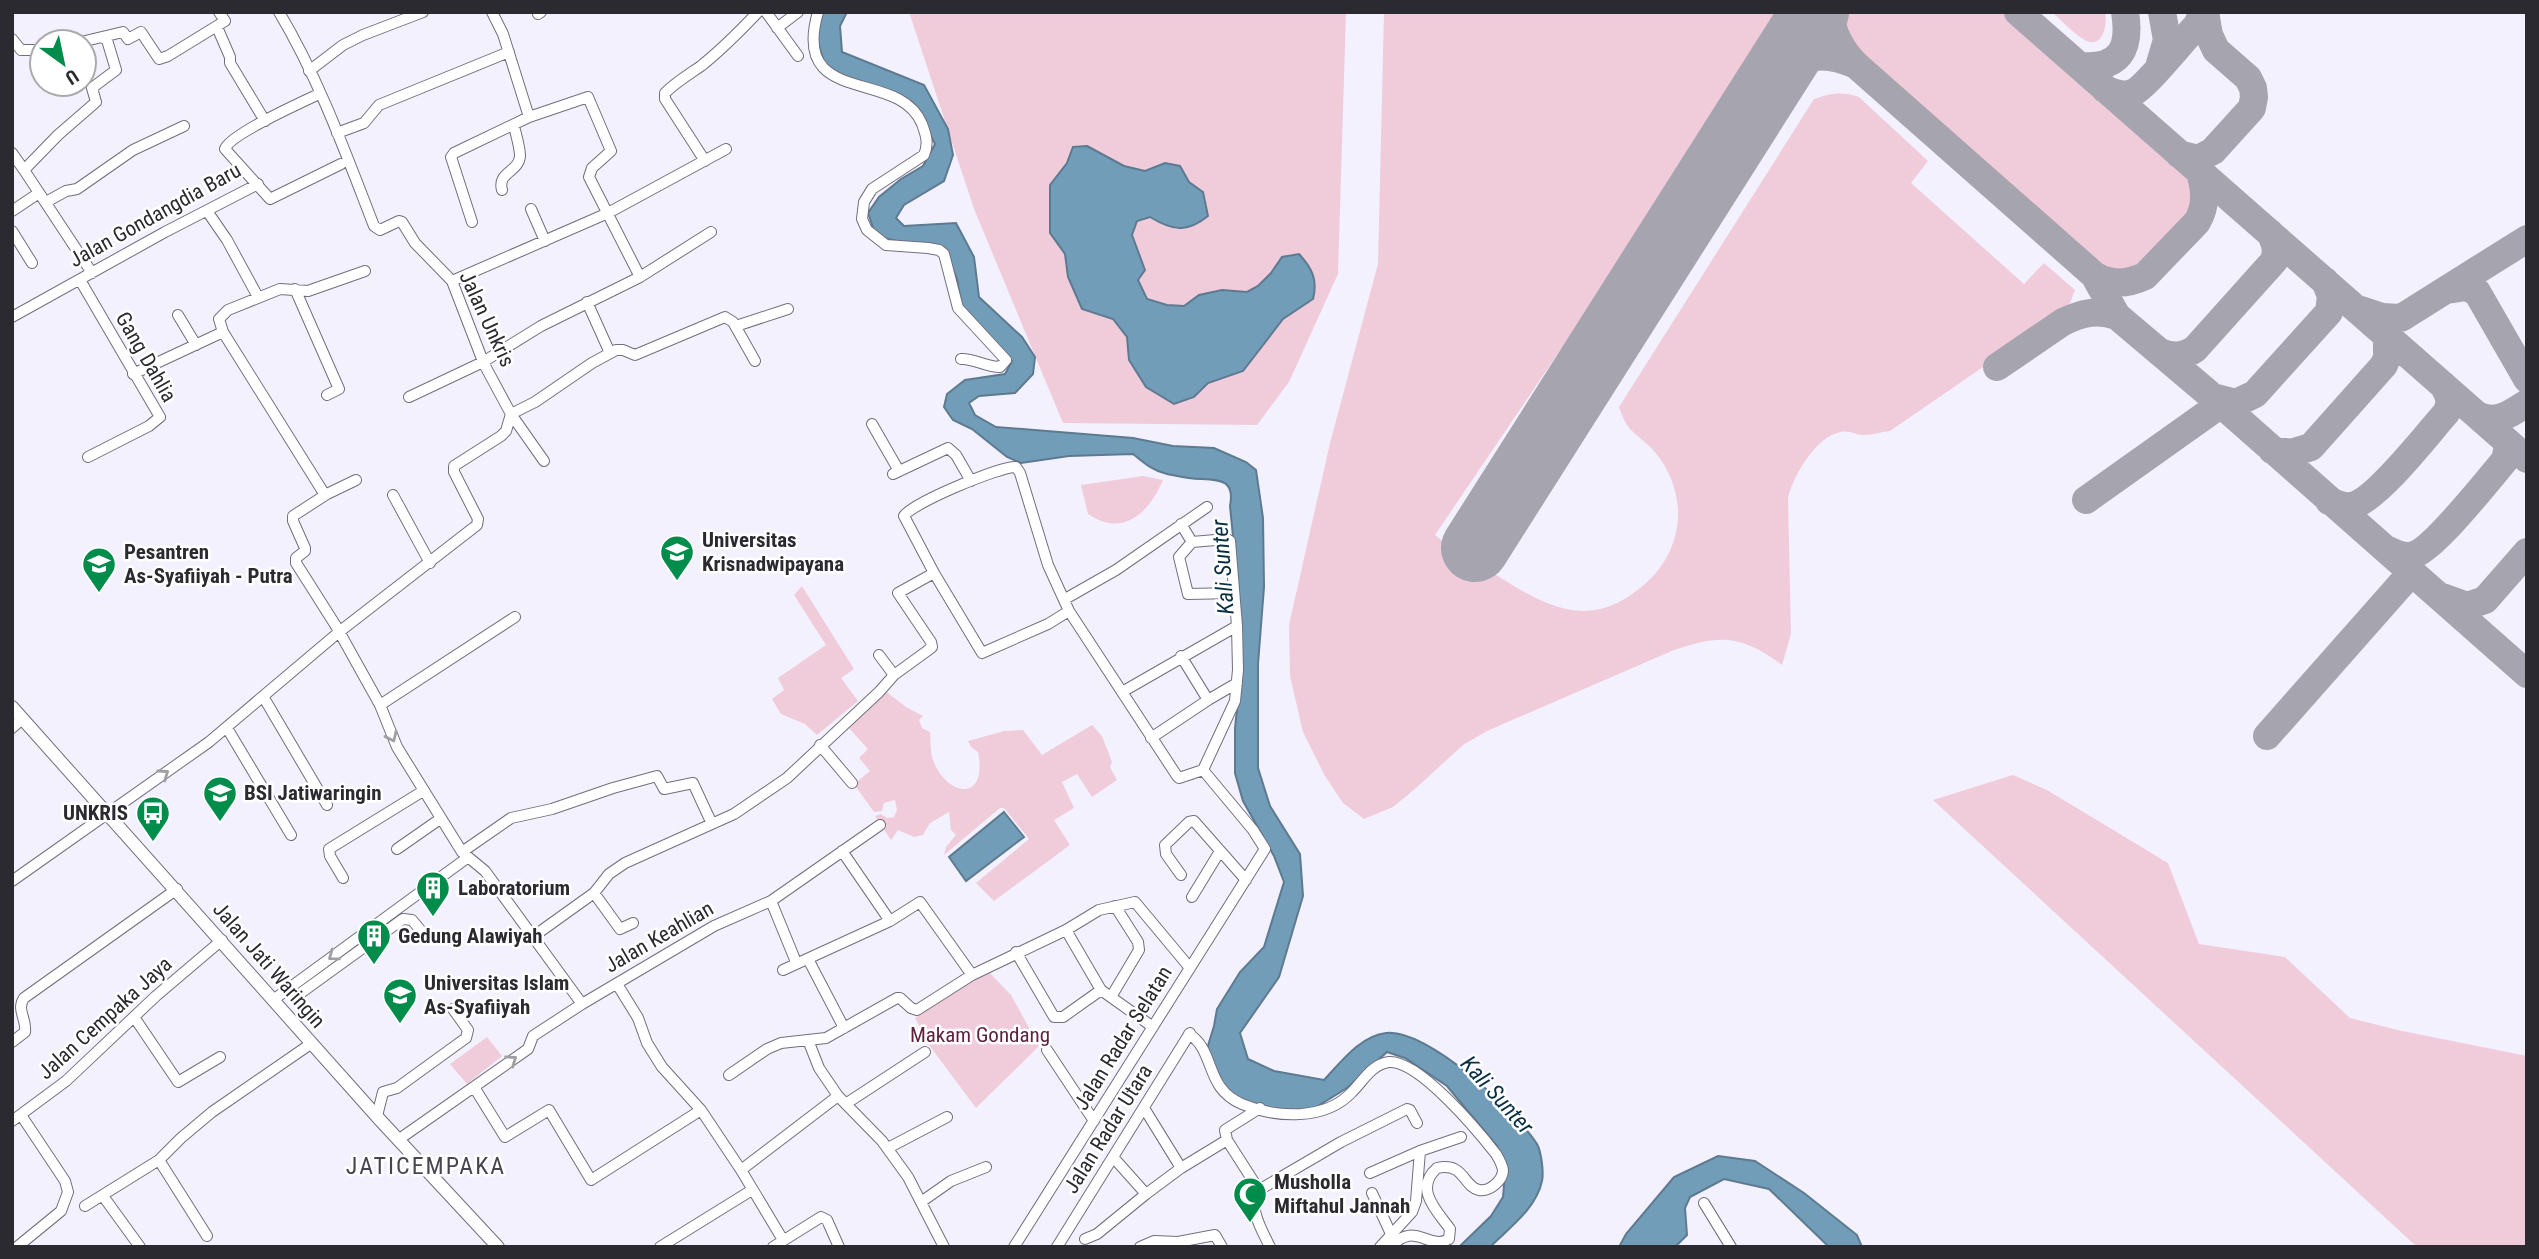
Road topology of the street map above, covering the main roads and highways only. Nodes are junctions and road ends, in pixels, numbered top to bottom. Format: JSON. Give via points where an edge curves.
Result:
{"nodes":[{"id":1,"x":12,"y":707,"type":"edge"},
{"id":2,"x":17,"y":723,"type":"edge"},
{"id":3,"x":498,"y":1247,"type":"edge"}],
"edges":[{"from":1,"to":2,"type":"main road","name":"Jalan Jati Waringin"},
{"from":2,"to":3,"type":"main road","name":"Jalan Jati Waringin","via":[[109,814]]}]}
